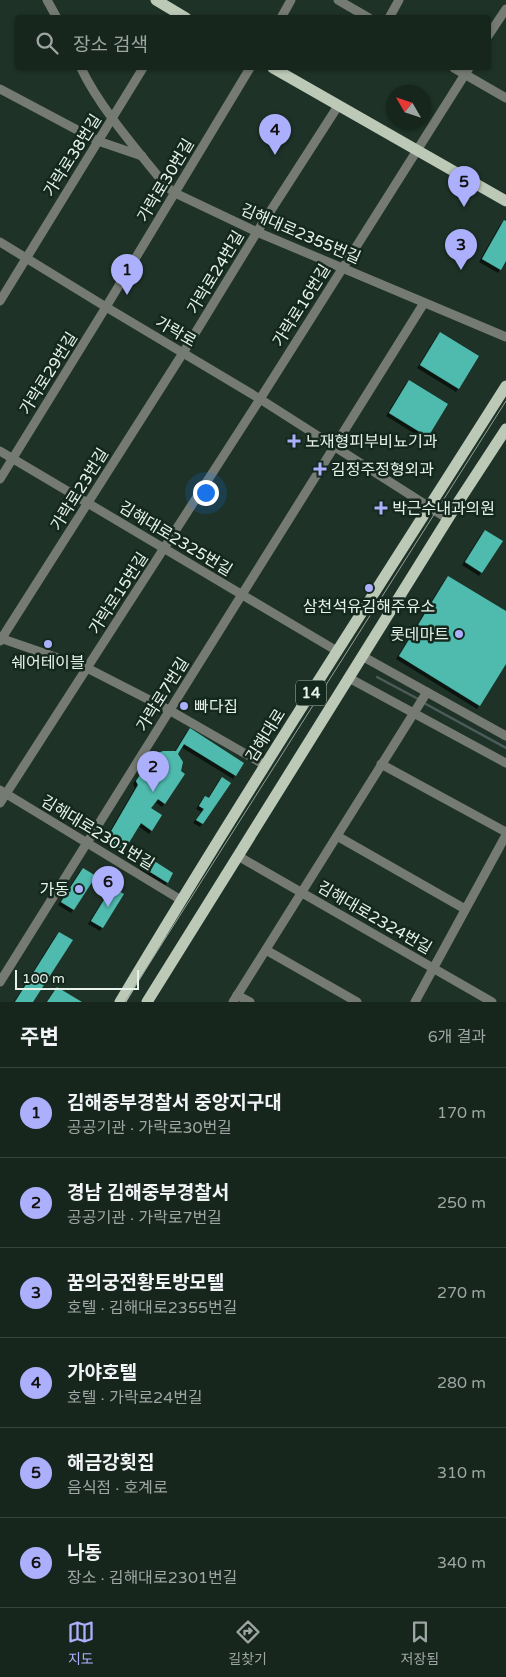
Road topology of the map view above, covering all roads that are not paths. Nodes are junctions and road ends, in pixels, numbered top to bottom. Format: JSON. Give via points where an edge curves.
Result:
{"nodes":[{"id":1,"x":156,"y":0,"type":"edge"},
{"id":2,"x":291,"y":0,"type":"edge"},
{"id":3,"x":338,"y":0,"type":"edge"},
{"id":4,"x":399,"y":0,"type":"edge"},
{"id":5,"x":52,"y":2,"type":"edge"},
{"id":6,"x":506,"y":9,"type":"edge"},
{"id":7,"x":56,"y":15,"type":"edge"},
{"id":8,"x":178,"y":15,"type":"edge"},
{"id":9,"x":283,"y":15,"type":"edge"},
{"id":10,"x":363,"y":15,"type":"edge"},
{"id":11,"x":391,"y":15,"type":"edge"},
{"id":12,"x":491,"y":32,"type":"edge"},
{"id":13,"x":82,"y":70,"type":"edge"},
{"id":14,"x":142,"y":70,"type":"edge"},
{"id":15,"x":249,"y":70,"type":"edge"},
{"id":16,"x":277,"y":70,"type":"edge"},
{"id":17,"x":467,"y":71,"type":"edge"},
{"id":18,"x":0,"y":89,"type":"edge"},
{"id":19,"x":506,"y":98,"type":"edge"},
{"id":20,"x":338,"y":106,"type":"junction"},
{"id":21,"x":113,"y":118,"type":"junction"},
{"id":22,"x":98,"y":141,"type":"junction"},
{"id":23,"x":416,"y":151,"type":"junction"},
{"id":24,"x":142,"y":156,"type":"junction"},
{"id":25,"x":175,"y":192,"type":"junction"},
{"id":26,"x":506,"y":201,"type":"edge"},
{"id":27,"x":257,"y":232,"type":"junction"},
{"id":28,"x":0,"y":242,"type":"edge"},
{"id":29,"x":27,"y":257,"type":"junction"},
{"id":30,"x":343,"y":268,"type":"junction"},
{"id":31,"x":0,"y":301,"type":"edge"},
{"id":32,"x":424,"y":303,"type":"junction"},
{"id":33,"x":106,"y":308,"type":"junction"},
{"id":34,"x":506,"y":337,"type":"edge"},
{"id":35,"x":183,"y":353,"type":"junction"},
{"id":36,"x":506,"y":386,"type":"edge"},
{"id":37,"x":260,"y":399,"type":"junction"},
{"id":38,"x":506,"y":429,"type":"edge"},
{"id":39,"x":335,"y":448,"type":"junction"},
{"id":40,"x":0,"y":451,"type":"edge"},
{"id":41,"x":13,"y":459,"type":"junction"},
{"id":42,"x":0,"y":479,"type":"edge"},
{"id":43,"x":87,"y":503,"type":"junction"},
{"id":44,"x":428,"y":506,"type":"junction"},
{"id":45,"x":448,"y":519,"type":"junction"},
{"id":46,"x":164,"y":549,"type":"junction"},
{"id":47,"x":242,"y":595,"type":"junction"},
{"id":48,"x":1,"y":639,"type":"edge"},
{"id":49,"x":337,"y":651,"type":"junction"},
{"id":50,"x":362,"y":656,"type":"junction"},
{"id":51,"x":87,"y":668,"type":"junction"},
{"id":52,"x":349,"y":678,"type":"junction"},
{"id":53,"x":423,"y":698,"type":"junction"},
{"id":54,"x":169,"y":710,"type":"junction"},
{"id":55,"x":414,"y":713,"type":"junction"},
{"id":56,"x":506,"y":736,"type":"edge"},
{"id":57,"x":506,"y":763,"type":"edge"},
{"id":58,"x":381,"y":764,"type":"junction"},
{"id":59,"x":265,"y":765,"type":"junction"},
{"id":60,"x":3,"y":792,"type":"edge"},
{"id":61,"x":0,"y":803,"type":"edge"},
{"id":62,"x":506,"y":834,"type":"edge"},
{"id":63,"x":337,"y":836,"type":"junction"},
{"id":64,"x":87,"y":843,"type":"junction"},
{"id":65,"x":238,"y":856,"type":"junction"},
{"id":66,"x":301,"y":893,"type":"junction"},
{"id":67,"x":181,"y":900,"type":"junction"},
{"id":68,"x":466,"y":909,"type":"junction"},
{"id":69,"x":266,"y":950,"type":"junction"},
{"id":70,"x":433,"y":968,"type":"junction"},
{"id":71,"x":0,"y":982,"type":"edge"},
{"id":72,"x":235,"y":998,"type":"edge"},
{"id":73,"x":120,"y":1002,"type":"edge"},
{"id":74,"x":147,"y":1002,"type":"edge"},
{"id":75,"x":250,"y":1002,"type":"edge"},
{"id":76,"x":357,"y":1002,"type":"edge"},
{"id":77,"x":414,"y":1002,"type":"edge"},
{"id":78,"x":492,"y":1002,"type":"edge"}],
"edges":[{"from":1,"to":8,"type":"main road"},
{"from":2,"to":9,"type":"street"},
{"from":3,"to":10,"type":"street"},
{"from":4,"to":11,"type":"street"},
{"from":5,"to":7,"type":"street"},
{"from":6,"to":12,"type":"street"},
{"from":13,"to":21,"type":"street","name":"김해대로2355번길"},
{"from":14,"to":21,"type":"street","name":"가락로38번길"},
{"from":15,"to":25,"type":"street","name":"가락로30번길"},
{"from":16,"to":20,"type":"main road"},
{"from":17,"to":19,"type":"street"},
{"from":17,"to":23,"type":"street","name":"가락로16번길"},
{"from":18,"to":22,"type":"street"},
{"from":20,"to":23,"type":"main road"},
{"from":20,"to":27,"type":"street","name":"가락로24번길"},
{"from":21,"to":22,"type":"street","name":"가락로38번길"},
{"from":21,"to":24,"type":"street","name":"김해대로2355번길"},
{"from":22,"to":24,"type":"street"},
{"from":22,"to":29,"type":"street","name":"가락로38번길"},
{"from":23,"to":26,"type":"main road"},
{"from":23,"to":30,"type":"street","name":"가락로16번길"},
{"from":24,"to":25,"type":"street","name":"김해대로2355번길","via":[[166,186]]},
{"from":25,"to":27,"type":"street","name":"김해대로2355번길"},
{"from":25,"to":33,"type":"street","name":"가락로30번길"},
{"from":27,"to":30,"type":"street","name":"김해대로2355번길"},
{"from":27,"to":35,"type":"street","name":"가락로24번길"},
{"from":28,"to":29,"type":"street","name":"가락로"},
{"from":29,"to":31,"type":"street","name":"가락로38번길"},
{"from":29,"to":33,"type":"street","name":"가락로"},
{"from":30,"to":32,"type":"street","name":"김해대로2355번길"},
{"from":30,"to":37,"type":"street","name":"가락로16번길"},
{"from":32,"to":34,"type":"street","name":"김해대로2355번길"},
{"from":32,"to":39,"type":"street"},
{"from":33,"to":35,"type":"street","name":"가락로"},
{"from":33,"to":41,"type":"street","name":"가락로29번길"},
{"from":35,"to":37,"type":"street","name":"가락로"},
{"from":35,"to":43,"type":"street","name":"가락로23번길"},
{"from":36,"to":44,"type":"main road","name":"김해대로","number":"14"},
{"from":37,"to":39,"type":"street","name":"가락로"},
{"from":37,"to":46,"type":"street","name":"가락로15번길"},
{"from":38,"to":45,"type":"main road","number":"14"},
{"from":39,"to":44,"type":"street","name":"가락로"},
{"from":39,"to":47,"type":"street","name":"가락로7번길"},
{"from":40,"to":41,"type":"street","name":"김해대로2325번길"},
{"from":41,"to":42,"type":"street","name":"가락로29번길"},
{"from":41,"to":43,"type":"street","name":"김해대로2325번길"},
{"from":43,"to":46,"type":"street","name":"김해대로2325번길"},
{"from":43,"to":48,"type":"street","name":"가락로23번길"},
{"from":44,"to":45,"type":"street","name":"가락로"},
{"from":44,"to":49,"type":"main road","name":"김해대로","number":"14"},
{"from":45,"to":50,"type":"main road","number":"14"},
{"from":46,"to":47,"type":"street","name":"김해대로2325번길"},
{"from":46,"to":51,"type":"street","name":"가락로15번길"},
{"from":47,"to":49,"type":"street","name":"김해대로2325번길"},
{"from":47,"to":54,"type":"street","name":"가락로7번길"},
{"from":48,"to":51,"type":"street"},
{"from":49,"to":59,"type":"main road","name":"김해대로","number":"14"},
{"from":50,"to":52,"type":"main road","number":"14"},
{"from":50,"to":53,"type":"street"},
{"from":51,"to":54,"type":"street"},
{"from":51,"to":60,"type":"street","name":"가락로15번길"},
{"from":52,"to":55,"type":"street"},
{"from":52,"to":65,"type":"main road","number":"14"},
{"from":53,"to":55,"type":"street","name":"김해대로2324번길"},
{"from":53,"to":56,"type":"street"},
{"from":54,"to":59,"type":"street"},
{"from":54,"to":64,"type":"street","name":"가락로7번길"},
{"from":55,"to":57,"type":"street"},
{"from":55,"to":58,"type":"street","name":"김해대로2324번길"},
{"from":58,"to":62,"type":"street","name":"김해대로2324번길"},
{"from":58,"to":63,"type":"street","name":"김해대로2324번길"},
{"from":59,"to":67,"type":"main road","name":"김해대로","number":"14"},
{"from":60,"to":61,"type":"street","name":"가락로15번길"},
{"from":60,"to":64,"type":"street","name":"김해대로2301번길"},
{"from":62,"to":68,"type":"street","name":"김해대로2324번길"},
{"from":63,"to":66,"type":"street","name":"김해대로2324번길"},
{"from":63,"to":68,"type":"street"},
{"from":64,"to":67,"type":"street","name":"김해대로2301번길"},
{"from":64,"to":71,"type":"street","name":"가락로7번길"},
{"from":65,"to":66,"type":"street"},
{"from":65,"to":74,"type":"main road","number":"14"},
{"from":66,"to":69,"type":"street","name":"김해대로2324번길"},
{"from":66,"to":70,"type":"street","name":"김해대로2324번길"},
{"from":67,"to":73,"type":"main road","name":"김해대로","number":"14"},
{"from":68,"to":70,"type":"street","name":"김해대로2324번길"},
{"from":69,"to":72,"type":"street","name":"김해대로2324번길"},
{"from":69,"to":76,"type":"street"},
{"from":70,"to":77,"type":"street","name":"김해대로2324번길"},
{"from":70,"to":78,"type":"street","name":"김해대로2324번길"},
{"from":72,"to":75,"type":"street","name":"김해대로2324번길"}]}
